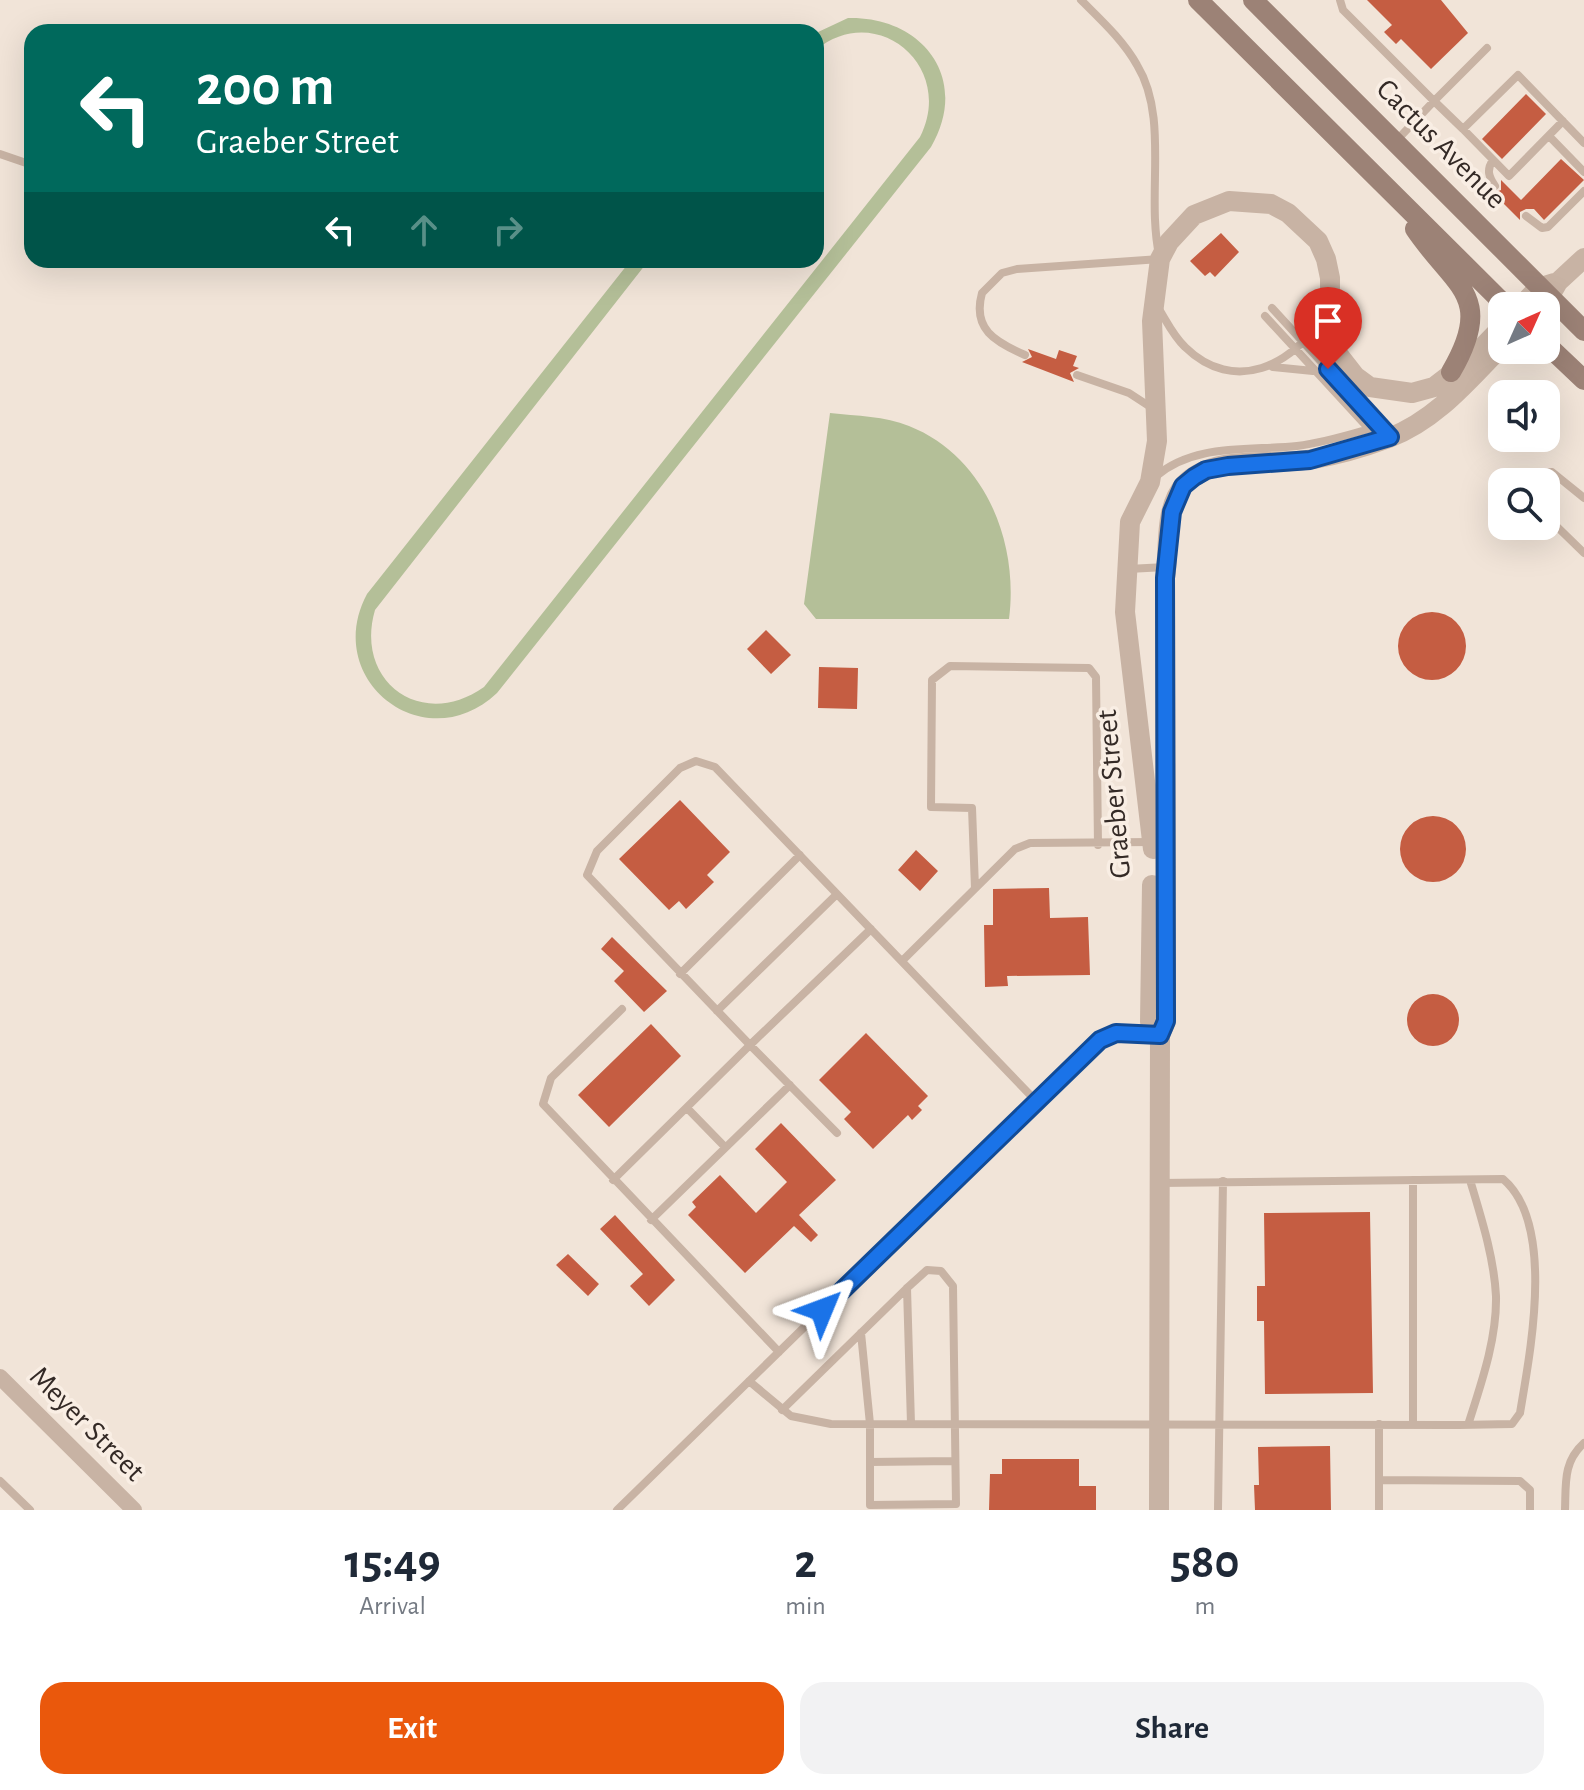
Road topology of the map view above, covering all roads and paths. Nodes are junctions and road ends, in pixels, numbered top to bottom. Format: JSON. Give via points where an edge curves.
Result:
{"nodes":[{"id":1,"x":1081,"y":0,"type":"edge"},
{"id":2,"x":1198,"y":0,"type":"edge"},
{"id":3,"x":1253,"y":0,"type":"edge"},
{"id":4,"x":1340,"y":0,"type":"edge"},
{"id":5,"x":1487,"y":48,"type":"dead end"},
{"id":6,"x":1434,"y":101,"type":"junction"},
{"id":7,"x":1563,"y":121,"type":"junction"},
{"id":8,"x":1463,"y":129,"type":"junction"},
{"id":9,"x":1549,"y":136,"type":"junction"},
{"id":10,"x":1397,"y":140,"type":"junction"},
{"id":11,"x":1584,"y":143,"type":"edge"},
{"id":12,"x":0,"y":154,"type":"edge"},
{"id":13,"x":1493,"y":160,"type":"junction"},
{"id":14,"x":24,"y":162,"type":"edge"},
{"id":15,"x":1584,"y":172,"type":"edge"},
{"id":16,"x":1495,"y":186,"type":"dead end"},
{"id":17,"x":1584,"y":191,"type":"edge"},
{"id":18,"x":1393,"y":195,"type":"junction"},
{"id":19,"x":1526,"y":216,"type":"dead end"},
{"id":20,"x":1584,"y":258,"type":"edge"},
{"id":21,"x":1160,"y":259,"type":"junction"},
{"id":22,"x":1492,"y":292,"type":"edge"},
{"id":23,"x":1545,"y":292,"type":"edge"},
{"id":24,"x":1549,"y":292,"type":"edge"},
{"id":25,"x":1157,"y":306,"type":"junction"},
{"id":26,"x":1329,"y":306,"type":"junction"},
{"id":27,"x":1560,"y":307,"type":"edge"},
{"id":28,"x":1272,"y":308,"type":"dead end"},
{"id":29,"x":1265,"y":316,"type":"dead end"},
{"id":30,"x":1584,"y":331,"type":"edge"},
{"id":31,"x":1488,"y":339,"type":"edge"},
{"id":32,"x":1303,"y":342,"type":"junction"},
{"id":33,"x":1295,"y":350,"type":"junction"},
{"id":34,"x":1025,"y":355,"type":"dead end"},
{"id":35,"x":1560,"y":357,"type":"edge"},
{"id":36,"x":1488,"y":360,"type":"edge"},
{"id":37,"x":1273,"y":367,"type":"junction"},
{"id":38,"x":1321,"y":370,"type":"junction"},
{"id":39,"x":1451,"y":372,"type":"junction"},
{"id":40,"x":1077,"y":375,"type":"dead end"},
{"id":41,"x":1584,"y":380,"type":"edge"},
{"id":42,"x":1361,"y":381,"type":"junction"},
{"id":43,"x":1155,"y":410,"type":"junction"},
{"id":44,"x":1380,"y":436,"type":"junction"},
{"id":45,"x":1560,"y":478,"type":"edge"},
{"id":46,"x":1150,"y":482,"type":"junction"},
{"id":47,"x":1584,"y":498,"type":"edge"},
{"id":48,"x":1560,"y":530,"type":"edge"},
{"id":49,"x":1584,"y":553,"type":"edge"},
{"id":50,"x":1167,"y":567,"type":"junction"},
{"id":51,"x":1127,"y":569,"type":"junction"},
{"id":52,"x":1153,"y":842,"type":"junction"},
{"id":53,"x":1098,"y":845,"type":"junction"},
{"id":54,"x":800,"y":855,"type":"junction"},
{"id":55,"x":975,"y":888,"type":"junction"},
{"id":56,"x":837,"y":894,"type":"junction"},
{"id":57,"x":871,"y":929,"type":"junction"},
{"id":58,"x":902,"y":961,"type":"junction"},
{"id":59,"x":680,"y":974,"type":"junction"},
{"id":60,"x":622,"y":1009,"type":"dead end"},
{"id":61,"x":717,"y":1011,"type":"junction"},
{"id":62,"x":1160,"y":1035,"type":"junction"},
{"id":63,"x":750,"y":1045,"type":"junction"},
{"id":64,"x":790,"y":1085,"type":"junction"},
{"id":65,"x":1036,"y":1101,"type":"junction"},
{"id":66,"x":687,"y":1108,"type":"junction"},
{"id":67,"x":837,"y":1133,"type":"dead end"},
{"id":68,"x":725,"y":1147,"type":"junction"},
{"id":69,"x":613,"y":1180,"type":"junction"},
{"id":70,"x":1413,"y":1180,"type":"junction"},
{"id":71,"x":1470,"y":1180,"type":"junction"},
{"id":72,"x":1223,"y":1181,"type":"junction"},
{"id":73,"x":1160,"y":1183,"type":"junction"},
{"id":74,"x":651,"y":1220,"type":"junction"},
{"id":75,"x":907,"y":1288,"type":"junction"},
{"id":76,"x":861,"y":1333,"type":"junction"},
{"id":77,"x":779,"y":1352,"type":"junction"},
{"id":78,"x":0,"y":1377,"type":"edge"},
{"id":79,"x":749,"y":1381,"type":"junction"},
{"id":80,"x":782,"y":1410,"type":"junction"},
{"id":81,"x":1159,"y":1423,"type":"junction"},
{"id":82,"x":870,"y":1424,"type":"junction"},
{"id":83,"x":911,"y":1424,"type":"junction"},
{"id":84,"x":954,"y":1424,"type":"junction"},
{"id":85,"x":1218,"y":1424,"type":"junction"},
{"id":86,"x":1379,"y":1424,"type":"junction"},
{"id":87,"x":1413,"y":1425,"type":"junction"},
{"id":88,"x":1468,"y":1425,"type":"junction"},
{"id":89,"x":1584,"y":1443,"type":"edge"},
{"id":90,"x":955,"y":1461,"type":"junction"},
{"id":91,"x":870,"y":1462,"type":"junction"},
{"id":92,"x":1379,"y":1480,"type":"junction"},
{"id":93,"x":0,"y":1481,"type":"edge"},
{"id":94,"x":30,"y":1510,"type":"edge"},
{"id":95,"x":134,"y":1510,"type":"edge"},
{"id":96,"x":617,"y":1510,"type":"edge"},
{"id":97,"x":1159,"y":1510,"type":"edge"},
{"id":98,"x":1218,"y":1510,"type":"edge"},
{"id":99,"x":1379,"y":1510,"type":"edge"},
{"id":100,"x":1530,"y":1510,"type":"edge"},
{"id":101,"x":1565,"y":1510,"type":"edge"}],
"edges":[{"from":1,"to":21,"type":"lane","via":[[1125,46],[1150,95],[1155,127],[1152,227]]},
{"from":2,"to":18,"type":"main road"},
{"from":3,"to":10,"type":"main road","name":"Cactus Avenue"},
{"from":4,"to":6,"type":"lane","via":[[1343,10]]},
{"from":5,"to":6,"type":"lane"},
{"from":6,"to":8,"type":"lane"},
{"from":6,"to":10,"type":"lane"},
{"from":7,"to":8,"type":"lane","via":[[1518,75]]},
{"from":7,"to":9,"type":"lane"},
{"from":7,"to":11,"type":"lane"},
{"from":8,"to":13,"type":"lane"},
{"from":9,"to":13,"type":"lane","via":[[1509,176]]},
{"from":9,"to":15,"type":"lane"},
{"from":10,"to":23,"type":"main road","name":"Cactus Avenue"},
{"from":12,"to":14,"type":"lane"},
{"from":13,"to":16,"type":"lane","via":[[1488,167]]},
{"from":17,"to":19,"type":"lane","via":[[1548,227]]},
{"from":18,"to":22,"type":"main road"},
{"from":18,"to":39,"type":"main road","via":[[1467,296],[1467,342]]},
{"from":20,"to":24,"type":"street"},
{"from":21,"to":25,"type":"street"},
{"from":21,"to":26,"type":"street","via":[[1180,226],[1211,207],[1229,201],[1271,204],[1318,241],[1330,278]]},
{"from":21,"to":34,"type":"lane","via":[[1002,273],[982,293],[980,319],[995,342]]},
{"from":25,"to":37,"type":"lane","via":[[1186,348],[1213,366],[1247,371]]},
{"from":25,"to":43,"type":"street","name":"Graeber Street","via":[[1152,321]]},
{"from":26,"to":32,"type":"lane"},
{"from":26,"to":42,"type":"street","via":[[1330,344]]},
{"from":27,"to":30,"type":"main road","name":"Cactus Avenue"},
{"from":28,"to":32,"type":"lane"},
{"from":29,"to":33,"type":"lane"},
{"from":31,"to":39,"type":"street"},
{"from":32,"to":33,"type":"lane"},
{"from":32,"to":38,"type":"lane"},
{"from":33,"to":37,"type":"lane"},
{"from":33,"to":38,"type":"lane"},
{"from":35,"to":41,"type":"main road"},
{"from":36,"to":44,"type":"street","name":"Graeber Street","via":[[1448,401]]},
{"from":37,"to":38,"type":"lane"},
{"from":38,"to":42,"type":"street"},
{"from":38,"to":44,"type":"lane"},
{"from":38,"to":44,"type":"lane"},
{"from":39,"to":42,"type":"street","via":[[1434,387],[1412,393]]},
{"from":40,"to":43,"type":"lane","via":[[1129,393]]},
{"from":43,"to":46,"type":"street","name":"Graeber Street","via":[[1157,441]]},
{"from":44,"to":46,"type":"lane","via":[[1197,454]]},
{"from":44,"to":50,"type":"street","name":"Graeber Street","via":[[1310,460],[1206,470],[1183,486],[1172,512]]},
{"from":45,"to":47,"type":"lane"},
{"from":46,"to":51,"type":"street","name":"Graeber Street","via":[[1130,522]]},
{"from":48,"to":49,"type":"lane"},
{"from":50,"to":51,"type":"lane"},
{"from":50,"to":62,"type":"street","name":"Graeber Street","via":[[1166,1021]]},
{"from":51,"to":52,"type":"street","name":"Graeber Street","via":[[1125,612]]},
{"from":52,"to":53,"type":"lane"},
{"from":52,"to":62,"type":"street","name":"Graeber Street","via":[[1150,1022]]},
{"from":53,"to":55,"type":"lane","via":[[1030,843],[1015,849]]},
{"from":53,"to":55,"type":"lane","via":[[1096,677],[1089,668],[950,666],[932,680],[931,807],[972,808]]},
{"from":54,"to":56,"type":"lane"},
{"from":54,"to":59,"type":"lane"},
{"from":54,"to":59,"type":"lane","via":[[715,767],[696,761],[680,768],[597,851],[587,875]]},
{"from":55,"to":58,"type":"lane"},
{"from":56,"to":57,"type":"lane"},
{"from":56,"to":61,"type":"lane"},
{"from":57,"to":58,"type":"lane"},
{"from":57,"to":63,"type":"lane"},
{"from":58,"to":65,"type":"lane"},
{"from":59,"to":61,"type":"lane"},
{"from":60,"to":69,"type":"lane","via":[[551,1078],[543,1104]]},
{"from":61,"to":63,"type":"lane"},
{"from":62,"to":65,"type":"lane","via":[[1116,1033],[1100,1040]]},
{"from":62,"to":73,"type":"street","name":"Graeber Street"},
{"from":63,"to":64,"type":"lane"},
{"from":63,"to":66,"type":"lane"},
{"from":64,"to":67,"type":"lane"},
{"from":64,"to":68,"type":"lane"},
{"from":65,"to":77,"type":"lane"},
{"from":66,"to":68,"type":"lane"},
{"from":66,"to":69,"type":"lane"},
{"from":68,"to":74,"type":"lane"},
{"from":69,"to":74,"type":"lane"},
{"from":70,"to":71,"type":"lane"},
{"from":70,"to":72,"type":"lane"},
{"from":70,"to":87,"type":"lane"},
{"from":71,"to":88,"type":"lane","via":[[1496,1297],[1486,1367]]},
{"from":71,"to":88,"type":"lane","via":[[1503,1179],[1514,1188],[1523,1204],[1537,1287],[1520,1413],[1512,1424]]},
{"from":72,"to":73,"type":"lane"},
{"from":72,"to":85,"type":"lane"},
{"from":73,"to":81,"type":"street","name":"Graeber Street"},
{"from":74,"to":77,"type":"lane"},
{"from":75,"to":76,"type":"lane"},
{"from":75,"to":83,"type":"lane"},
{"from":75,"to":84,"type":"lane","via":[[935,1269],[953,1286]]},
{"from":76,"to":80,"type":"lane"},
{"from":76,"to":82,"type":"lane"},
{"from":77,"to":79,"type":"lane"},
{"from":78,"to":95,"type":"street","name":"Meyer Street"},
{"from":79,"to":80,"type":"lane"},
{"from":79,"to":96,"type":"lane"},
{"from":80,"to":82,"type":"lane","via":[[831,1424]]},
{"from":81,"to":84,"type":"lane"},
{"from":81,"to":85,"type":"lane"},
{"from":81,"to":97,"type":"street","name":"Graeber Street"},
{"from":82,"to":83,"type":"lane"},
{"from":82,"to":91,"type":"lane"},
{"from":83,"to":84,"type":"lane"},
{"from":84,"to":90,"type":"lane"},
{"from":85,"to":86,"type":"lane"},
{"from":85,"to":98,"type":"lane"},
{"from":86,"to":87,"type":"lane"},
{"from":86,"to":92,"type":"lane"},
{"from":87,"to":88,"type":"lane"},
{"from":89,"to":101,"type":"lane","via":[[1566,1469]]},
{"from":90,"to":91,"type":"lane"},
{"from":90,"to":91,"type":"lane","via":[[956,1504],[870,1505]]},
{"from":92,"to":99,"type":"lane"},
{"from":92,"to":100,"type":"lane","via":[[1520,1481],[1530,1490]]},
{"from":93,"to":94,"type":"lane"}]}
